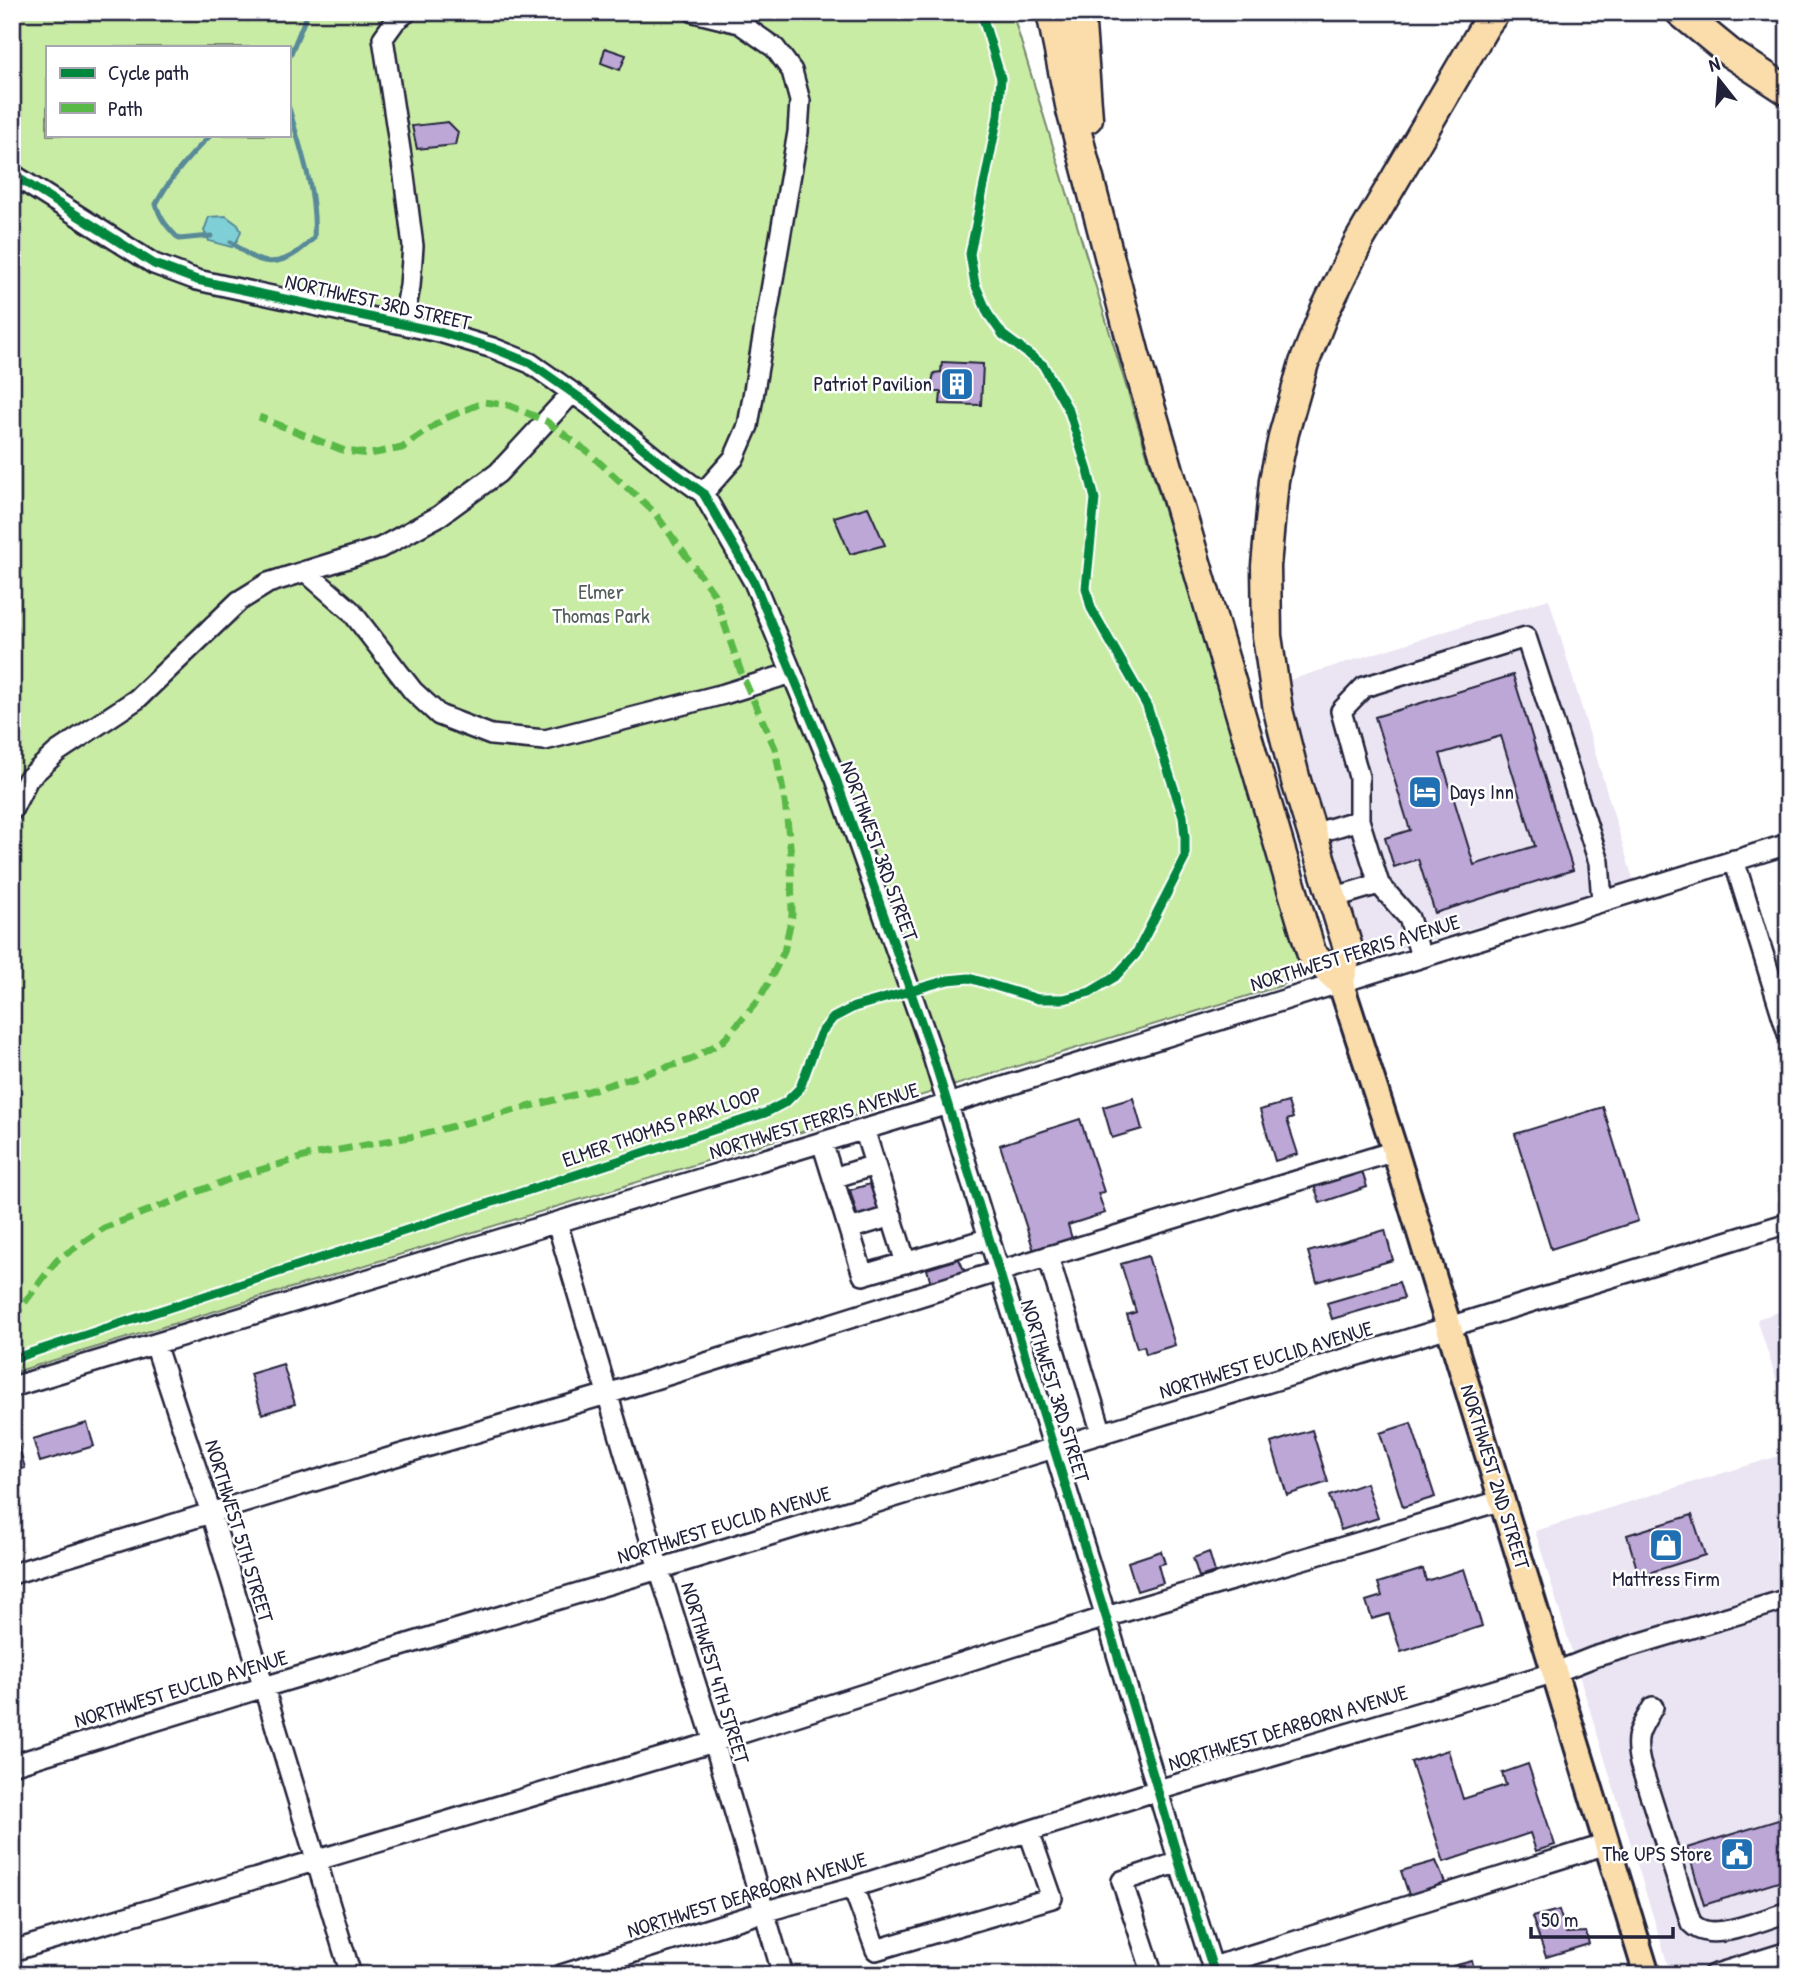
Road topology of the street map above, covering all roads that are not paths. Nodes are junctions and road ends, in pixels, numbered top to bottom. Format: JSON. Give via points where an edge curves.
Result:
{"nodes":[{"id":1,"x":407,"y":12,"type":"edge"},
{"id":2,"x":694,"y":12,"type":"edge"},
{"id":3,"x":1051,"y":12,"type":"edge"},
{"id":4,"x":1080,"y":12,"type":"edge"},
{"id":5,"x":1680,"y":12,"type":"edge"},
{"id":6,"x":1491,"y":16,"type":"edge"},
{"id":7,"x":1788,"y":91,"type":"edge"},
{"id":8,"x":12,"y":174,"type":"edge"},
{"id":9,"x":1100,"y":220,"type":"junction"},
{"id":10,"x":403,"y":324,"type":"junction"},
{"id":11,"x":572,"y":393,"type":"junction"},
{"id":12,"x":703,"y":493,"type":"junction"},
{"id":13,"x":305,"y":571,"type":"junction"},
{"id":14,"x":792,"y":673,"type":"junction"},
{"id":15,"x":12,"y":810,"type":"edge"},
{"id":16,"x":1359,"y":820,"type":"junction"},
{"id":17,"x":1313,"y":834,"type":"junction"},
{"id":18,"x":1788,"y":844,"type":"edge"},
{"id":19,"x":1734,"y":860,"type":"junction"},
{"id":20,"x":1379,"y":884,"type":"junction"},
{"id":21,"x":1332,"y":898,"type":"junction"},
{"id":22,"x":1602,"y":901,"type":"junction"},
{"id":23,"x":1420,"y":956,"type":"junction"},
{"id":24,"x":1340,"y":981,"type":"junction"},
{"id":25,"x":1788,"y":1034,"type":"edge"},
{"id":26,"x":948,"y":1104,"type":"junction"},
{"id":27,"x":864,"y":1129,"type":"junction"},
{"id":28,"x":822,"y":1142,"type":"junction"},
{"id":29,"x":1395,"y":1151,"type":"junction"},
{"id":30,"x":875,"y":1165,"type":"junction"},
{"id":31,"x":833,"y":1178,"type":"junction"},
{"id":32,"x":892,"y":1216,"type":"junction"},
{"id":33,"x":557,"y":1223,"type":"junction"},
{"id":34,"x":1788,"y":1223,"type":"edge"},
{"id":35,"x":849,"y":1229,"type":"junction"},
{"id":36,"x":990,"y":1238,"type":"junction"},
{"id":37,"x":1048,"y":1256,"type":"junction"},
{"id":38,"x":906,"y":1263,"type":"junction"},
{"id":39,"x":1000,"y":1270,"type":"junction"},
{"id":40,"x":1449,"y":1328,"type":"junction"},
{"id":41,"x":155,"y":1343,"type":"junction"},
{"id":42,"x":12,"y":1387,"type":"edge"},
{"id":43,"x":607,"y":1394,"type":"junction"},
{"id":44,"x":1102,"y":1434,"type":"junction"},
{"id":45,"x":1054,"y":1448,"type":"junction"},
{"id":46,"x":1503,"y":1500,"type":"junction"},
{"id":47,"x":211,"y":1513,"type":"junction"},
{"id":48,"x":659,"y":1569,"type":"junction"},
{"id":49,"x":12,"y":1574,"type":"edge"},
{"id":50,"x":1788,"y":1599,"type":"edge"},
{"id":51,"x":1106,"y":1618,"type":"junction"},
{"id":52,"x":1556,"y":1672,"type":"junction"},
{"id":53,"x":264,"y":1687,"type":"junction"},
{"id":54,"x":1653,"y":1707,"type":"dead end"},
{"id":55,"x":714,"y":1742,"type":"junction"},
{"id":56,"x":12,"y":1765,"type":"edge"},
{"id":57,"x":1158,"y":1790,"type":"junction"},
{"id":58,"x":1029,"y":1832,"type":"junction"},
{"id":59,"x":1607,"y":1844,"type":"junction"},
{"id":60,"x":316,"y":1861,"type":"junction"},
{"id":61,"x":1179,"y":1862,"type":"junction"},
{"id":62,"x":853,"y":1887,"type":"junction"},
{"id":63,"x":763,"y":1912,"type":"junction"},
{"id":64,"x":1788,"y":1912,"type":"edge"},
{"id":65,"x":12,"y":1951,"type":"edge"},
{"id":66,"x":1788,"y":1952,"type":"edge"},
{"id":67,"x":1214,"y":1971,"type":"edge"},
{"id":68,"x":351,"y":1975,"type":"edge"},
{"id":69,"x":561,"y":1975,"type":"edge"},
{"id":70,"x":783,"y":1975,"type":"edge"},
{"id":71,"x":1153,"y":1975,"type":"edge"},
{"id":72,"x":1647,"y":1975,"type":"edge"},
{"id":73,"x":1713,"y":1975,"type":"edge"}],
"edges":[{"from":1,"to":10,"type":"street","via":[[383,38],[412,246],[411,286]]},
{"from":2,"to":12,"type":"street","via":[[739,23],[775,48],[792,71],[800,101],[748,426],[734,458]]},
{"from":3,"to":9,"type":"highway"},
{"from":4,"to":9,"type":"highway"},
{"from":5,"to":7,"type":"highway"},
{"from":6,"to":17,"type":"highway","via":[[1330,299],[1304,363],[1284,433],[1274,480],[1266,566],[1267,636],[1278,710]]},
{"from":8,"to":10,"type":"street","name":"NORTHWEST 3RD STREET","via":[[154,264],[197,280]]},
{"from":9,"to":24,"type":"highway","via":[[1135,355],[1312,955]]},
{"from":10,"to":11,"type":"street","name":"NORTHWEST 3RD STREET","via":[[530,363]]},
{"from":11,"to":12,"type":"street","name":"NORTHWEST 3RD STREET"},
{"from":11,"to":13,"type":"street","via":[[498,473],[439,516],[380,548]]},
{"from":12,"to":14,"type":"street","name":"NORTHWEST 3RD STREET","via":[[754,582]]},
{"from":13,"to":14,"type":"street","via":[[351,611],[413,691],[439,715],[491,735],[545,740]]},
{"from":13,"to":15,"type":"street","via":[[268,583],[239,601],[137,699],[57,752],[28,779]]},
{"from":14,"to":26,"type":"street","name":"NORTHWEST 3RD STREET","via":[[845,802]]},
{"from":16,"to":17,"type":"street"},
{"from":16,"to":20,"type":"street"},
{"from":16,"to":22,"type":"street","via":[[1359,776],[1341,711],[1364,687],[1526,637],[1599,862]]},
{"from":17,"to":21,"type":"highway"},
{"from":18,"to":19,"type":"street","name":"NORTHWEST FERRIS AVENUE"},
{"from":19,"to":22,"type":"street","name":"NORTHWEST FERRIS AVENUE"},
{"from":19,"to":25,"type":"street"},
{"from":20,"to":21,"type":"street"},
{"from":20,"to":23,"type":"street","via":[[1409,918]]},
{"from":21,"to":24,"type":"highway","via":[[1348,948]]},
{"from":22,"to":23,"type":"street","name":"NORTHWEST FERRIS AVENUE"},
{"from":23,"to":24,"type":"street","name":"NORTHWEST FERRIS AVENUE"},
{"from":24,"to":26,"type":"street","name":"NORTHWEST FERRIS AVENUE"},
{"from":24,"to":29,"type":"main road","name":"NORTHWEST 2ND STREET"},
{"from":26,"to":27,"type":"street","name":"NORTHWEST FERRIS AVENUE"},
{"from":26,"to":36,"type":"street","name":"NORTHWEST 3RD STREET"},
{"from":27,"to":28,"type":"street","name":"NORTHWEST FERRIS AVENUE"},
{"from":27,"to":30,"type":"street"},
{"from":28,"to":31,"type":"street"},
{"from":28,"to":33,"type":"street","name":"NORTHWEST FERRIS AVENUE"},
{"from":29,"to":37,"type":"street"},
{"from":29,"to":40,"type":"main road","name":"NORTHWEST 2ND STREET"},
{"from":30,"to":31,"type":"street"},
{"from":30,"to":32,"type":"street"},
{"from":31,"to":35,"type":"street"},
{"from":32,"to":35,"type":"street"},
{"from":32,"to":38,"type":"street"},
{"from":33,"to":41,"type":"street","name":"NORTHWEST FERRIS AVENUE"},
{"from":33,"to":43,"type":"street","name":"NORTHWEST 4TH STREET"},
{"from":34,"to":40,"type":"street","name":"NORTHWEST EUCLID AVENUE"},
{"from":35,"to":38,"type":"street","via":[[863,1275]]},
{"from":36,"to":38,"type":"street"},
{"from":36,"to":39,"type":"street","name":"NORTHWEST 3RD STREET"},
{"from":37,"to":39,"type":"street"},
{"from":37,"to":44,"type":"street"},
{"from":39,"to":43,"type":"street"},
{"from":39,"to":45,"type":"street","name":"NORTHWEST 3RD STREET"},
{"from":40,"to":44,"type":"street","name":"NORTHWEST EUCLID AVENUE"},
{"from":40,"to":46,"type":"main road","name":"NORTHWEST 2ND STREET"},
{"from":41,"to":42,"type":"street","name":"NORTHWEST FERRIS AVENUE"},
{"from":41,"to":47,"type":"street","name":"NORTHWEST 5TH STREET"},
{"from":43,"to":47,"type":"street"},
{"from":43,"to":48,"type":"street","name":"NORTHWEST 4TH STREET"},
{"from":44,"to":45,"type":"street","name":"NORTHWEST EUCLID AVENUE"},
{"from":45,"to":48,"type":"street","name":"NORTHWEST EUCLID AVENUE"},
{"from":45,"to":51,"type":"street","name":"NORTHWEST 3RD STREET"},
{"from":46,"to":51,"type":"street"},
{"from":46,"to":52,"type":"main road","name":"NORTHWEST 2ND STREET"},
{"from":47,"to":49,"type":"street"},
{"from":47,"to":53,"type":"street","name":"NORTHWEST 5TH STREET"},
{"from":48,"to":53,"type":"street","name":"NORTHWEST EUCLID AVENUE"},
{"from":48,"to":55,"type":"street","name":"NORTHWEST 4TH STREET"},
{"from":50,"to":52,"type":"street","name":"NORTHWEST DEARBORN AVENUE"},
{"from":51,"to":55,"type":"street"},
{"from":51,"to":57,"type":"street","name":"NORTHWEST 3RD STREET"},
{"from":52,"to":57,"type":"street","name":"NORTHWEST DEARBORN AVENUE"},
{"from":52,"to":59,"type":"main road","name":"NORTHWEST 2ND STREET"},
{"from":53,"to":56,"type":"street","name":"NORTHWEST EUCLID AVENUE"},
{"from":53,"to":60,"type":"street","name":"NORTHWEST 5TH STREET"},
{"from":54,"to":64,"type":"street","via":[[1636,1746],[1691,1923],[1720,1933]]},
{"from":55,"to":60,"type":"street"},
{"from":55,"to":63,"type":"street","name":"NORTHWEST 4TH STREET"},
{"from":57,"to":58,"type":"street","name":"NORTHWEST DEARBORN AVENUE"},
{"from":57,"to":61,"type":"street","name":"NORTHWEST 3RD STREET"},
{"from":58,"to":62,"type":"street","name":"NORTHWEST DEARBORN AVENUE"},
{"from":58,"to":62,"type":"street","via":[[1052,1898],[876,1950]]},
{"from":59,"to":67,"type":"street"},
{"from":59,"to":72,"type":"main road","name":"NORTHWEST 2ND STREET"},
{"from":60,"to":65,"type":"street"},
{"from":60,"to":68,"type":"street","name":"NORTHWEST 5TH STREET"},
{"from":61,"to":67,"type":"street","name":"NORTHWEST 3RD STREET"},
{"from":61,"to":71,"type":"street","via":[[1122,1881]]},
{"from":62,"to":63,"type":"street","name":"NORTHWEST DEARBORN AVENUE"},
{"from":63,"to":69,"type":"street","name":"NORTHWEST DEARBORN AVENUE"},
{"from":63,"to":70,"type":"street","name":"NORTHWEST 4TH STREET"},
{"from":66,"to":73,"type":"street"}]}
